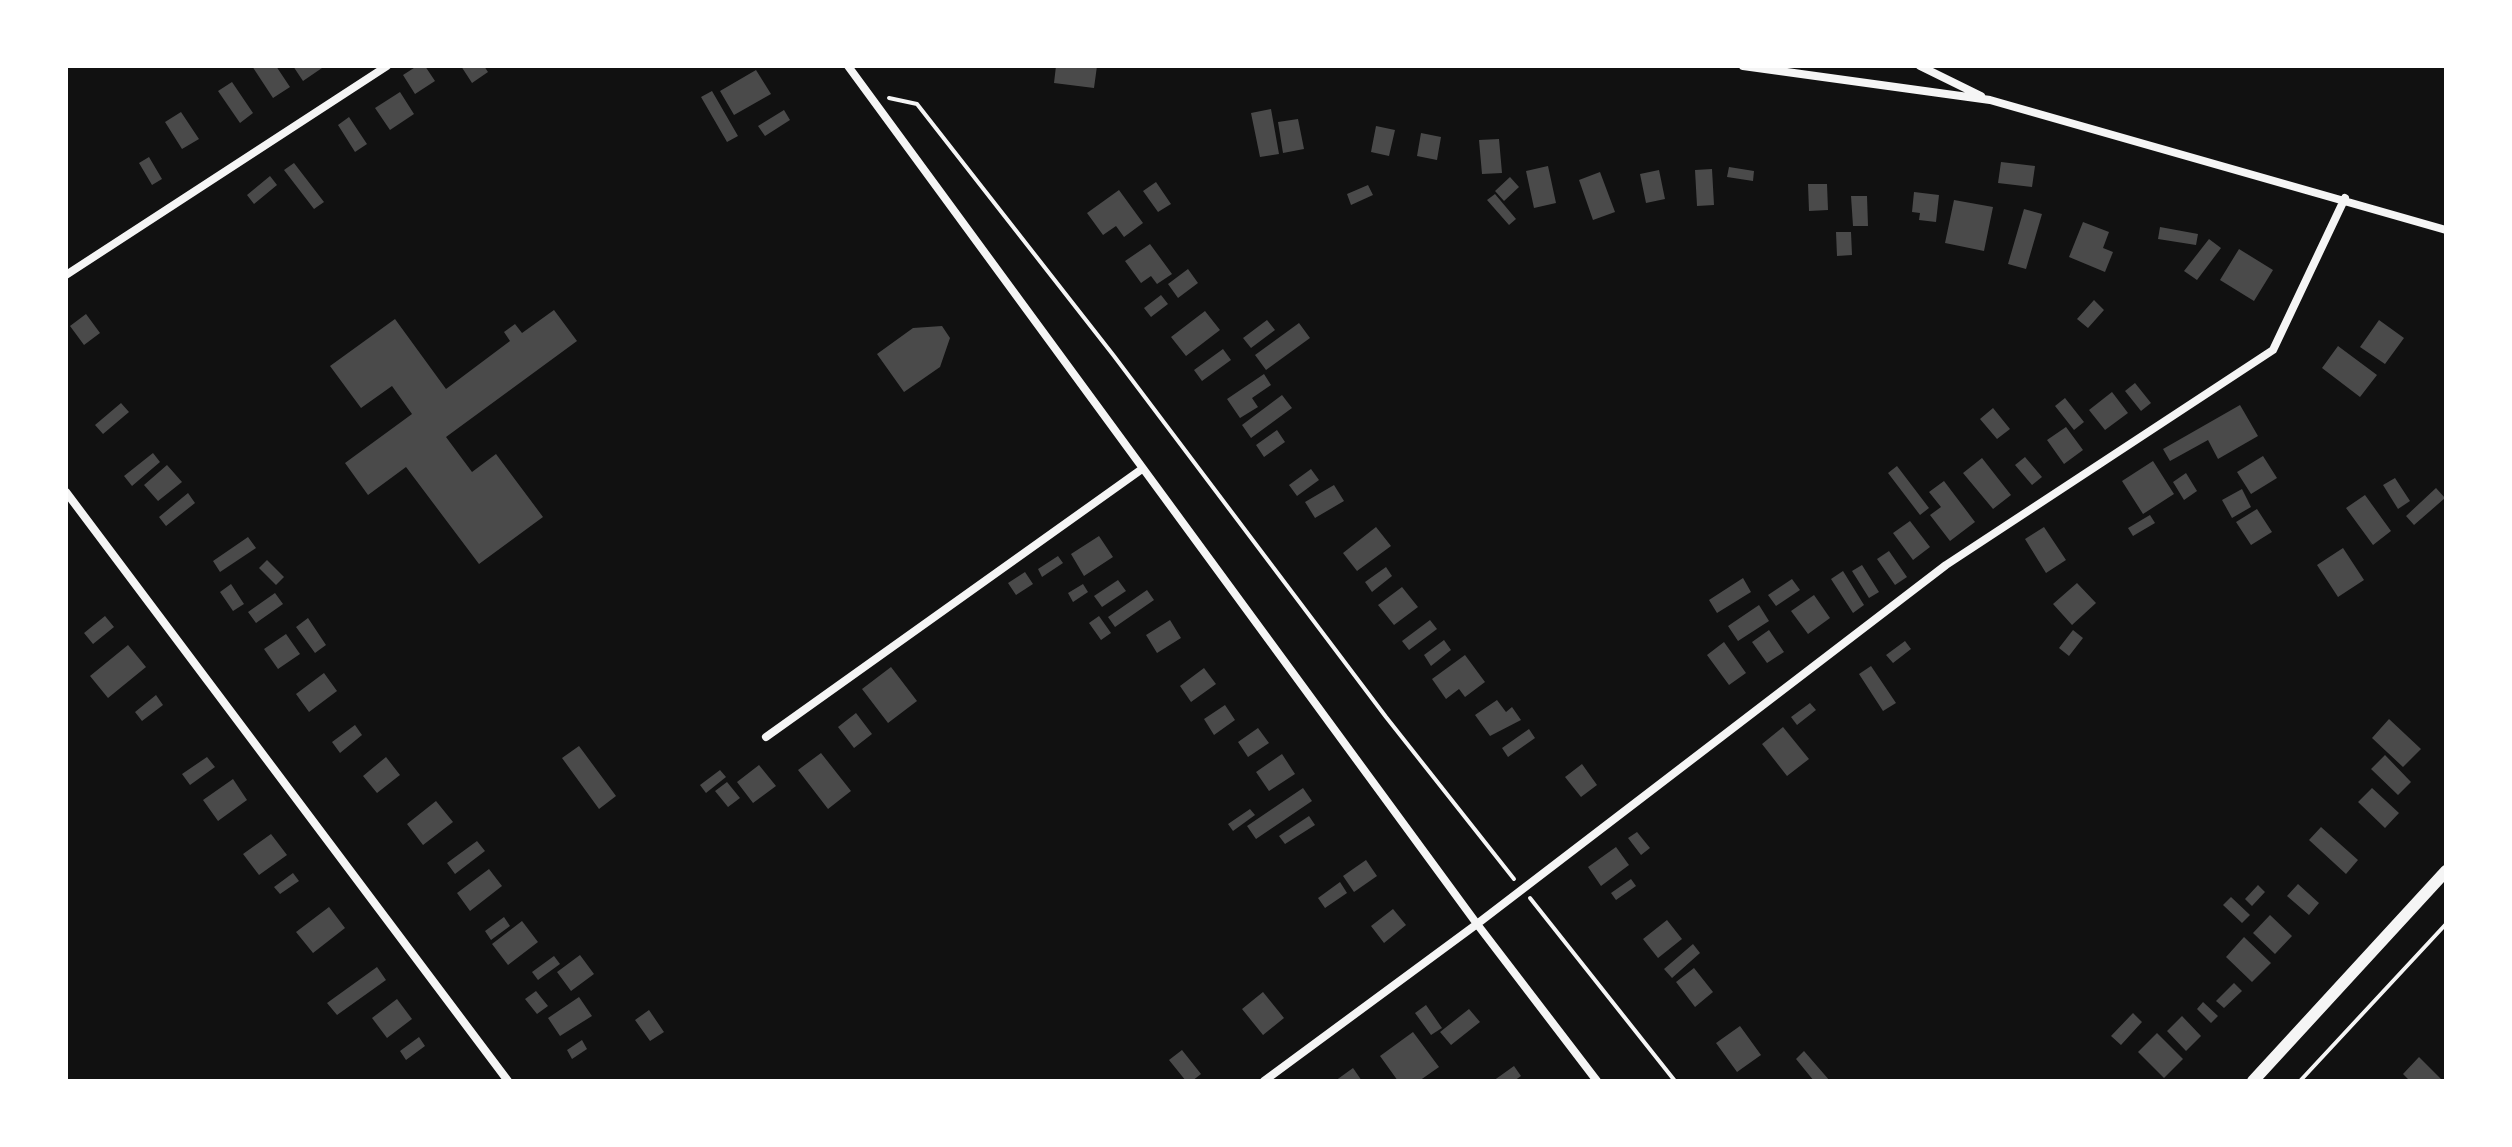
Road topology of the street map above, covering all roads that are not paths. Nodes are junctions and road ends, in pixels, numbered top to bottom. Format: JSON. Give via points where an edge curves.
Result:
{"nodes":[{"id":1,"x":387,"y":66,"type":"edge"},
{"id":2,"x":848,"y":66,"type":"edge"},
{"id":3,"x":1743,"y":66,"type":"edge"},
{"id":4,"x":1920,"y":66,"type":"edge"},
{"id":5,"x":1990,"y":100,"type":"junction"},
{"id":6,"x":2345,"y":198,"type":"junction"},
{"id":7,"x":2446,"y":230,"type":"edge"},
{"id":8,"x":66,"y":275,"type":"edge"},
{"id":9,"x":1142,"y":469,"type":"junction"},
{"id":10,"x":66,"y":492,"type":"edge"},
{"id":11,"x":766,"y":737,"type":"dead end"},
{"id":12,"x":2446,"y":871,"type":"edge"},
{"id":13,"x":1477,"y":924,"type":"junction"},
{"id":14,"x":508,"y":1081,"type":"edge"},
{"id":15,"x":1264,"y":1081,"type":"edge"},
{"id":16,"x":1597,"y":1081,"type":"edge"},
{"id":17,"x":2253,"y":1081,"type":"edge"}],
"edges":[{"from":1,"to":8,"type":"street"},
{"from":2,"to":9,"type":"street"},
{"from":3,"to":5,"type":"street"},
{"from":4,"to":5,"type":"street"},
{"from":5,"to":6,"type":"street"},
{"from":6,"to":7,"type":"street"},
{"from":6,"to":13,"type":"street","via":[[2273,350],[1946,565]]},
{"from":9,"to":11,"type":"street"},
{"from":9,"to":13,"type":"street"},
{"from":10,"to":14,"type":"street"},
{"from":12,"to":17,"type":"main road"},
{"from":13,"to":15,"type":"street"},
{"from":13,"to":16,"type":"street"}]}
